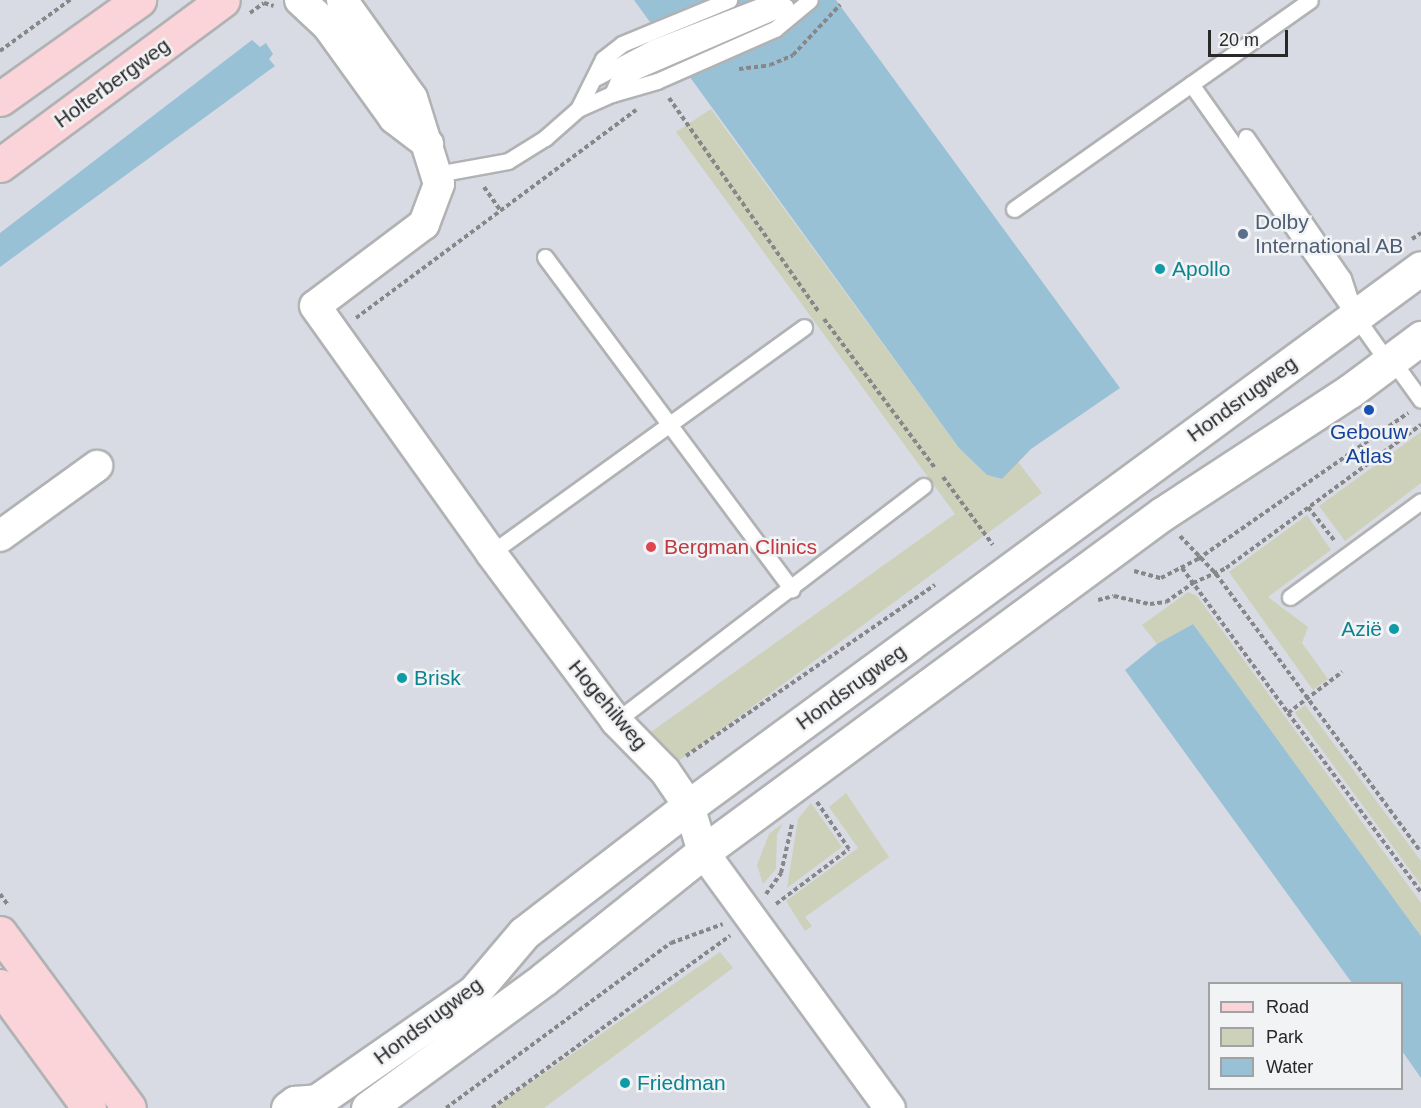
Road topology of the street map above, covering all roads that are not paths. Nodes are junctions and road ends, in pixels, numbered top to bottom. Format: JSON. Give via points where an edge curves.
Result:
{"nodes":[{"id":1,"x":138,"y":0,"type":"edge"},
{"id":2,"x":223,"y":0,"type":"edge"},
{"id":3,"x":300,"y":0,"type":"edge"},
{"id":4,"x":342,"y":0,"type":"edge"},
{"id":5,"x":729,"y":0,"type":"edge"},
{"id":6,"x":810,"y":0,"type":"edge"},
{"id":7,"x":1310,"y":0,"type":"edge"},
{"id":8,"x":781,"y":3,"type":"edge"},
{"id":9,"x":650,"y":40,"type":"junction"},
{"id":10,"x":1191,"y":84,"type":"junction"},
{"id":11,"x":612,"y":94,"type":"junction"},
{"id":12,"x":0,"y":99,"type":"edge"},
{"id":13,"x":578,"y":109,"type":"junction"},
{"id":14,"x":1246,"y":137,"type":"dead end"},
{"id":15,"x":428,"y":144,"type":"junction"},
{"id":16,"x":0,"y":165,"type":"edge"},
{"id":17,"x":437,"y":174,"type":"junction"},
{"id":18,"x":1014,"y":209,"type":"dead end"},
{"id":19,"x":545,"y":257,"type":"dead end"},
{"id":20,"x":1421,"y":268,"type":"edge"},
{"id":21,"x":1355,"y":317,"type":"junction"},
{"id":22,"x":804,"y":327,"type":"dead end"},
{"id":23,"x":1421,"y":338,"type":"edge"},
{"id":24,"x":1390,"y":361,"type":"junction"},
{"id":25,"x":1416,"y":405,"type":"edge"},
{"id":26,"x":670,"y":425,"type":"junction"},
{"id":27,"x":97,"y":466,"type":"dead end"},
{"id":28,"x":924,"y":486,"type":"dead end"},
{"id":29,"x":1421,"y":501,"type":"edge"},
{"id":30,"x":0,"y":536,"type":"edge"},
{"id":31,"x":491,"y":553,"type":"junction"},
{"id":32,"x":792,"y":589,"type":"junction"},
{"id":33,"x":1290,"y":597,"type":"dead end"},
{"id":34,"x":616,"y":721,"type":"junction"},
{"id":35,"x":689,"y":806,"type":"junction"},
{"id":36,"x":703,"y":852,"type":"junction"},
{"id":37,"x":0,"y":933,"type":"edge"},
{"id":38,"x":0,"y":986,"type":"edge"},
{"id":39,"x":87,"y":1107,"type":"edge"},
{"id":40,"x":129,"y":1108,"type":"edge"},
{"id":41,"x":288,"y":1108,"type":"edge"},
{"id":42,"x":368,"y":1108,"type":"edge"},
{"id":43,"x":890,"y":1108,"type":"edge"}],
"edges":[{"from":1,"to":12,"type":"main road"},
{"from":2,"to":16,"type":"main road","name":"Holterbergweg"},
{"from":3,"to":15,"type":"street","via":[[327,25],[394,118]]},
{"from":4,"to":15,"type":"street","via":[[412,98]]},
{"from":5,"to":9,"type":"lane"},
{"from":6,"to":11,"type":"lane","via":[[775,29],[631,91]]},
{"from":7,"to":10,"type":"lane"},
{"from":8,"to":9,"type":"lane"},
{"from":8,"to":11,"type":"lane","via":[[616,83]]},
{"from":9,"to":13,"type":"lane","via":[[622,44],[603,59]]},
{"from":10,"to":18,"type":"lane"},
{"from":10,"to":21,"type":"lane"},
{"from":11,"to":13,"type":"lane"},
{"from":13,"to":17,"type":"lane","via":[[545,138],[508,161]]},
{"from":14,"to":21,"type":"lane","via":[[1343,278]]},
{"from":15,"to":17,"type":"street"},
{"from":17,"to":31,"type":"street","name":"Hogehilweg","via":[[434,205],[424,224],[315,306]]},
{"from":19,"to":26,"type":"lane"},
{"from":20,"to":21,"type":"street","name":"Hondsrugweg"},
{"from":21,"to":24,"type":"lane"},
{"from":21,"to":35,"type":"street","name":"Hondsrugweg"},
{"from":22,"to":26,"type":"lane"},
{"from":23,"to":24,"type":"street","name":"Hondsrugweg"},
{"from":24,"to":25,"type":"lane"},
{"from":24,"to":36,"type":"street","name":"Hondsrugweg","via":[[1162,514]]},
{"from":26,"to":31,"type":"lane"},
{"from":26,"to":32,"type":"lane"},
{"from":27,"to":30,"type":"street"},
{"from":28,"to":32,"type":"lane"},
{"from":29,"to":33,"type":"lane"},
{"from":31,"to":34,"type":"street","name":"Hogehilweg"},
{"from":32,"to":34,"type":"lane"},
{"from":34,"to":35,"type":"street","name":"Hogehilweg","via":[[665,771]]},
{"from":35,"to":36,"type":"street","name":"Hogehilweg"},
{"from":35,"to":41,"type":"street","name":"Hondsrugweg","via":[[524,933],[474,992],[317,1101],[295,1103]]},
{"from":36,"to":42,"type":"street","name":"Hondsrugweg","via":[[544,979]]},
{"from":36,"to":43,"type":"street","name":"Hogehilweg"},
{"from":37,"to":40,"type":"main road"},
{"from":38,"to":39,"type":"main road"}]}
